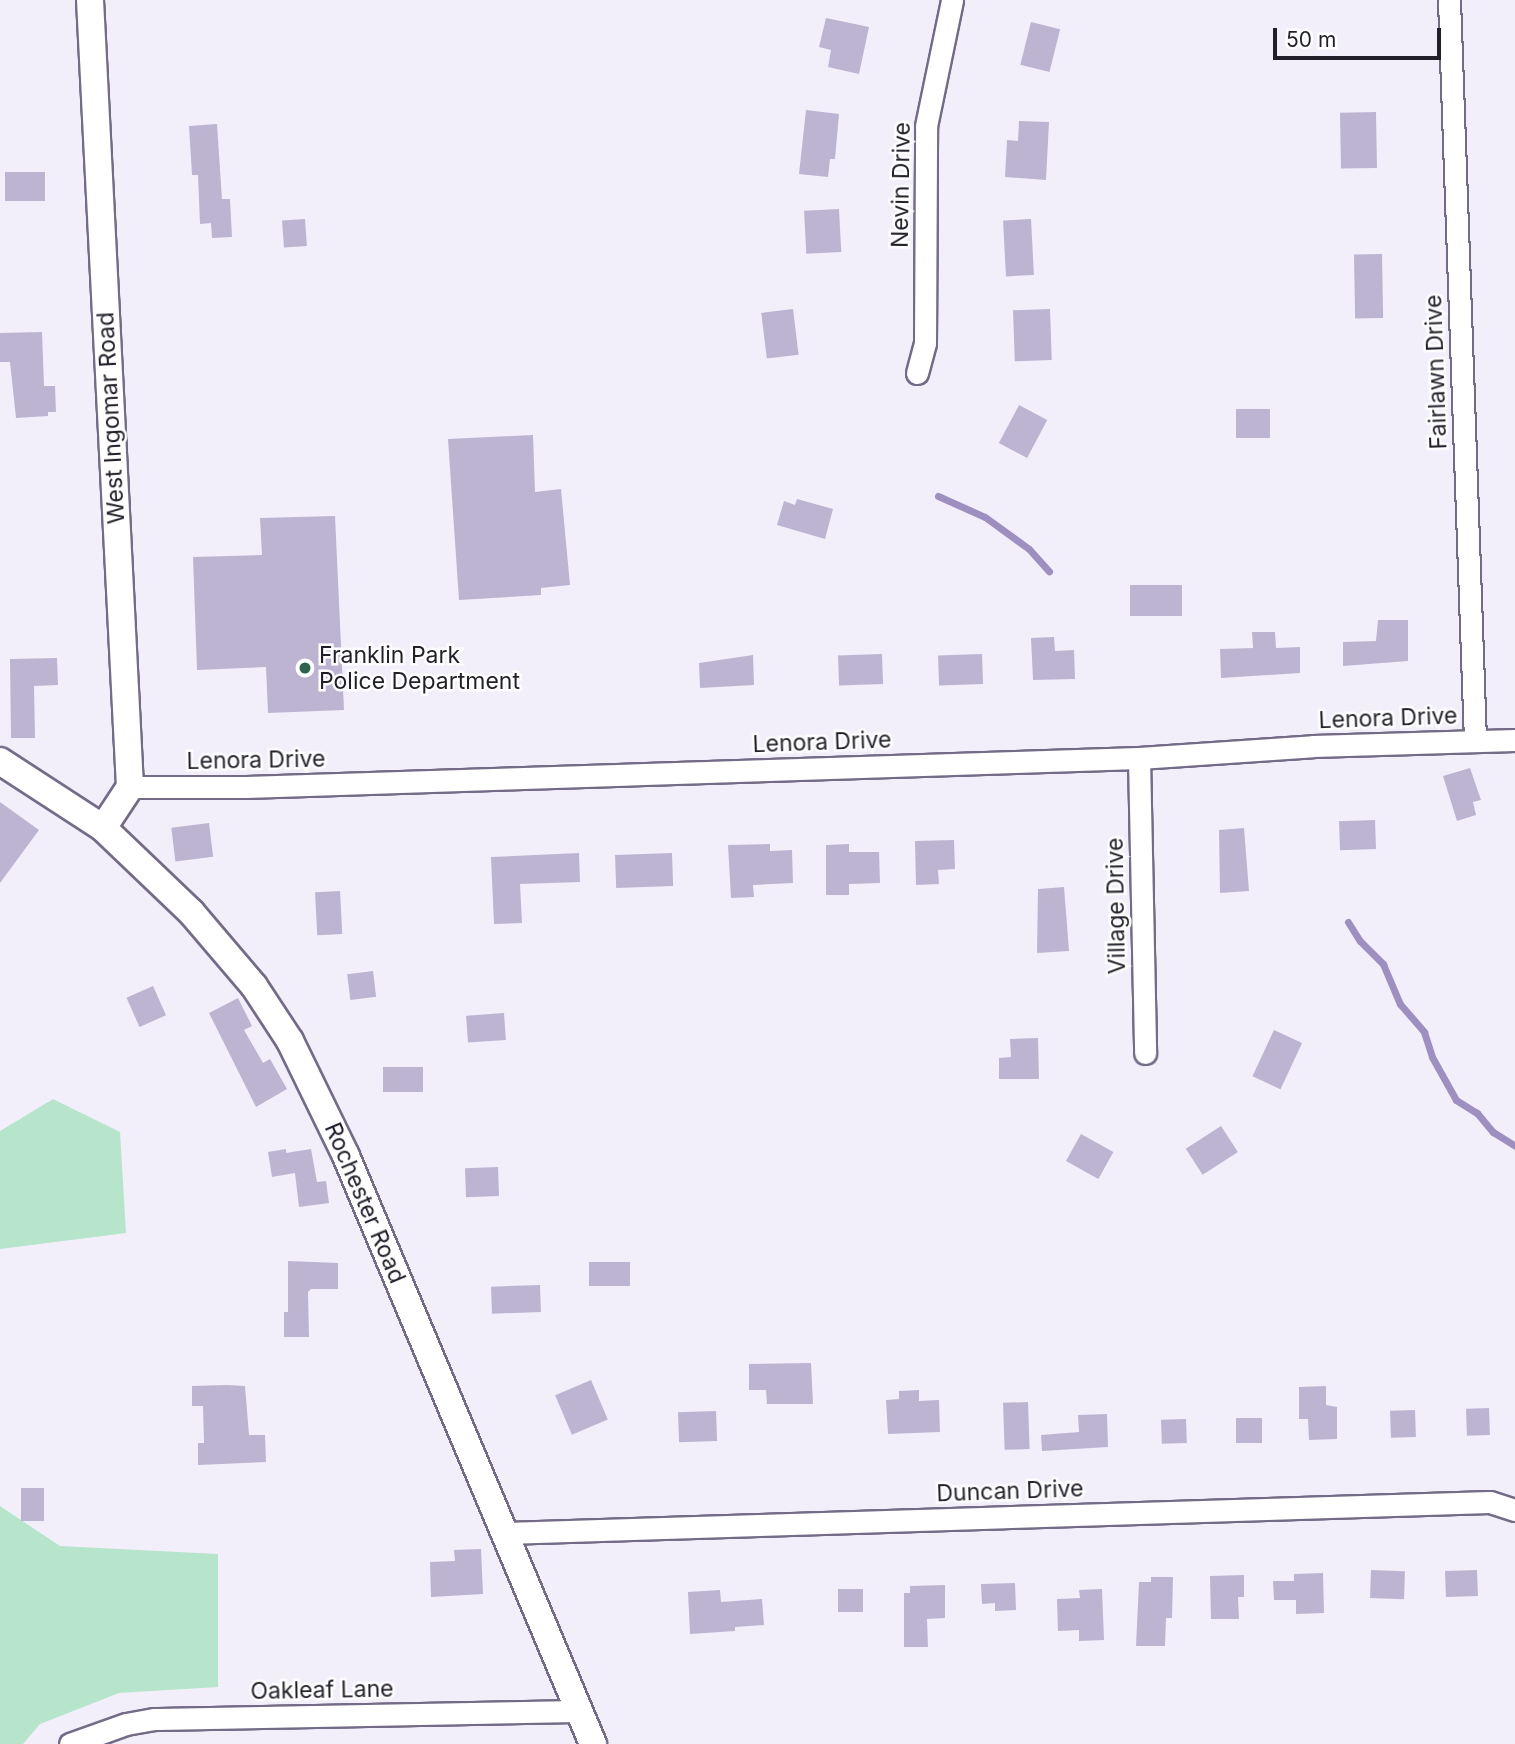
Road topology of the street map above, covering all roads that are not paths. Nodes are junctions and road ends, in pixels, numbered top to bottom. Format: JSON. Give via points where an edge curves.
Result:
{"nodes":[{"id":1,"x":90,"y":0,"type":"edge"},
{"id":2,"x":952,"y":0,"type":"edge"},
{"id":3,"x":1449,"y":0,"type":"edge"},
{"id":4,"x":917,"y":373,"type":"dead end"},
{"id":5,"x":1515,"y":740,"type":"edge"},
{"id":6,"x":1475,"y":741,"type":"junction"},
{"id":7,"x":1139,"y":758,"type":"junction"},
{"id":8,"x":0,"y":761,"type":"edge"},
{"id":9,"x":130,"y":787,"type":"junction"},
{"id":10,"x":103,"y":828,"type":"junction"},
{"id":11,"x":1145,"y":1053,"type":"dead end"},
{"id":12,"x":1515,"y":1510,"type":"edge"},
{"id":13,"x":505,"y":1533,"type":"junction"},
{"id":14,"x":579,"y":1711,"type":"junction"},
{"id":15,"x":70,"y":1744,"type":"edge"},
{"id":16,"x":593,"y":1744,"type":"edge"}],
"edges":[{"from":1,"to":9,"type":"street","name":"West Ingomar Road"},
{"from":2,"to":4,"type":"street","name":"Nevin Drive","via":[[926,125],[925,343]]},
{"from":3,"to":6,"type":"street","name":"Fairlawn Drive"},
{"from":5,"to":6,"type":"street","name":"Lenora Drive"},
{"from":6,"to":7,"type":"street","name":"Lenora Drive"},
{"from":7,"to":9,"type":"street","name":"Lenora Drive","via":[[260,787]]},
{"from":7,"to":11,"type":"street","name":"Village Drive"},
{"from":8,"to":10,"type":"street","name":"Rochester Road"},
{"from":9,"to":10,"type":"street"},
{"from":10,"to":13,"type":"street","name":"Rochester Road","via":[[199,920],[254,986],[290,1041],[346,1156]]},
{"from":12,"to":13,"type":"street","name":"Duncan Drive","via":[[1490,1502]]},
{"from":13,"to":14,"type":"street","name":"Rochester Road"},
{"from":14,"to":15,"type":"street","name":"Oakleaf Lane","via":[[155,1719]]},
{"from":14,"to":16,"type":"street","name":"Rochester Road"}]}
